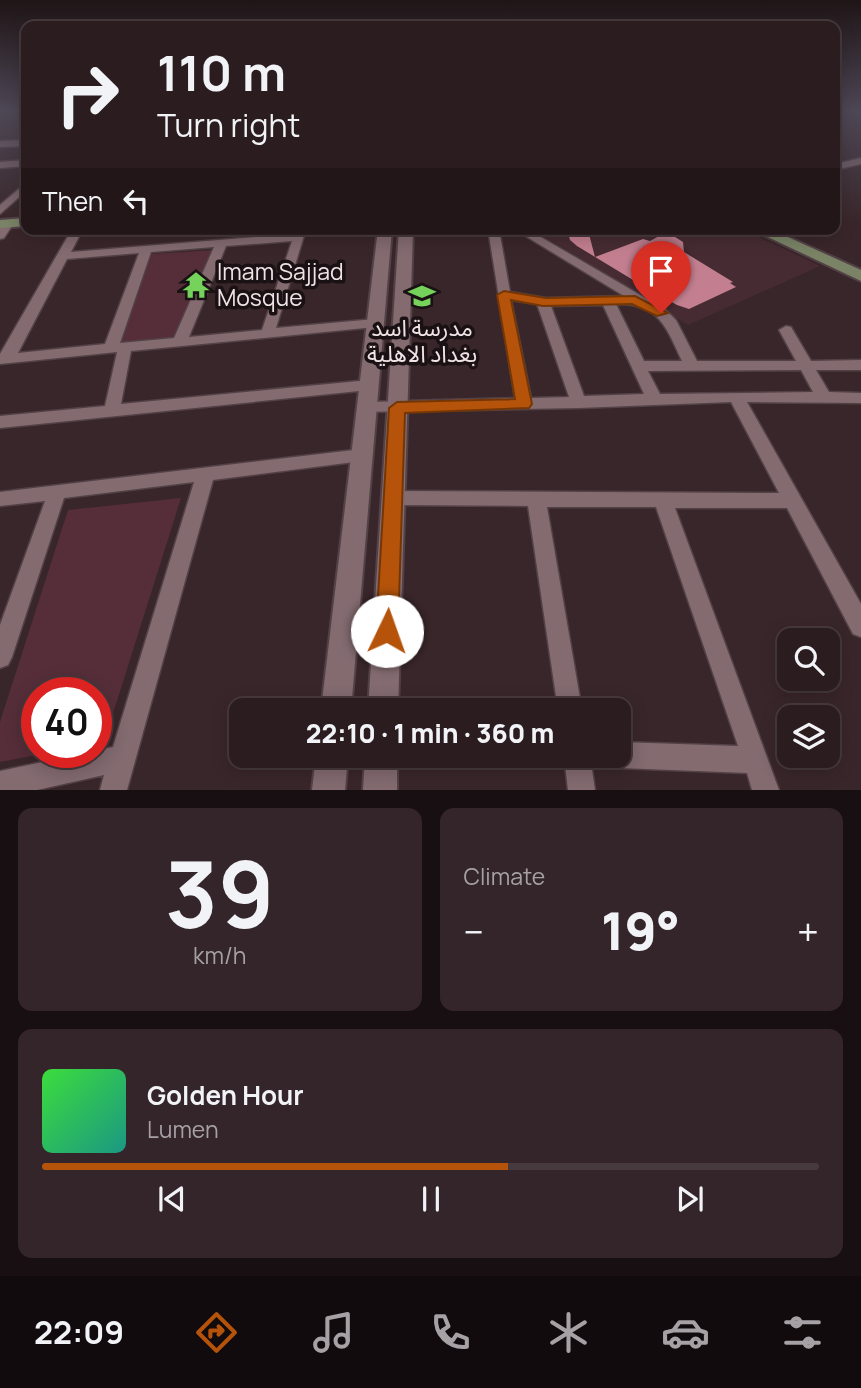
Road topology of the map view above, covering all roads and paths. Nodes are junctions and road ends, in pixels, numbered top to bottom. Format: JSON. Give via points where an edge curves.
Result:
{"nodes":[{"id":1,"x":21,"y":163,"type":"edge"},
{"id":2,"x":858,"y":163,"type":"edge"},
{"id":3,"x":0,"y":165,"type":"edge"},
{"id":4,"x":840,"y":166,"type":"edge"},
{"id":5,"x":21,"y":193,"type":"edge"},
{"id":6,"x":21,"y":213,"type":"edge"},
{"id":7,"x":2,"y":218,"type":"edge"},
{"id":8,"x":21,"y":221,"type":"edge"},
{"id":9,"x":75,"y":235,"type":"edge"},
{"id":10,"x":284,"y":235,"type":"edge"},
{"id":11,"x":299,"y":235,"type":"edge"},
{"id":12,"x":384,"y":235,"type":"edge"},
{"id":13,"x":406,"y":235,"type":"edge"},
{"id":14,"x":494,"y":235,"type":"edge"},
{"id":15,"x":529,"y":235,"type":"edge"},
{"id":16,"x":774,"y":235,"type":"edge"},
{"id":17,"x":788,"y":235,"type":"edge"},
{"id":18,"x":0,"y":236,"type":"edge"},
{"id":19,"x":222,"y":243,"type":"junction"},
{"id":20,"x":810,"y":248,"type":"junction"},
{"id":21,"x":146,"y":250,"type":"junction"},
{"id":22,"x":64,"y":256,"type":"junction"},
{"id":23,"x":861,"y":267,"type":"edge"},
{"id":24,"x":861,"y":276,"type":"edge"},
{"id":25,"x":504,"y":295,"type":"junction"},
{"id":26,"x":635,"y":300,"type":"junction"},
{"id":27,"x":608,"y":301,"type":"junction"},
{"id":28,"x":543,"y":302,"type":"junction"},
{"id":29,"x":375,"y":323,"type":"junction"},
{"id":30,"x":786,"y":330,"type":"dead end"},
{"id":31,"x":268,"y":333,"type":"junction"},
{"id":32,"x":180,"y":341,"type":"junction"},
{"id":33,"x":118,"y":347,"type":"junction"},
{"id":34,"x":4,"y":359,"type":"edge"},
{"id":35,"x":861,"y":365,"type":"edge"},
{"id":36,"x":639,"y":366,"type":"junction"},
{"id":37,"x":692,"y":366,"type":"junction"},
{"id":38,"x":805,"y":366,"type":"junction"},
{"id":39,"x":369,"y":384,"type":"junction"},
{"id":40,"x":736,"y":397,"type":"junction"},
{"id":41,"x":824,"y":397,"type":"junction"},
{"id":42,"x":860,"y":399,"type":"edge"},
{"id":43,"x":656,"y":401,"type":"junction"},
{"id":44,"x":579,"y":403,"type":"junction"},
{"id":45,"x":524,"y":404,"type":"junction"},
{"id":46,"x":368,"y":408,"type":"junction"},
{"id":47,"x":397,"y":408,"type":"junction"},
{"id":48,"x":112,"y":411,"type":"junction"},
{"id":49,"x":0,"y":422,"type":"edge"},
{"id":50,"x":362,"y":455,"type":"junction"},
{"id":51,"x":206,"y":474,"type":"junction"},
{"id":52,"x":57,"y":492,"type":"junction"},
{"id":53,"x":393,"y":498,"type":"junction"},
{"id":54,"x":0,"y":499,"type":"edge"},
{"id":55,"x":536,"y":499,"type":"junction"},
{"id":56,"x":663,"y":500,"type":"junction"},
{"id":57,"x":793,"y":500,"type":"junction"},
{"id":58,"x":861,"y":626,"type":"edge"},
{"id":59,"x":0,"y":657,"type":"edge"},
{"id":60,"x":337,"y":698,"type":"edge"},
{"id":61,"x":384,"y":698,"type":"edge"},
{"id":62,"x":567,"y":698,"type":"edge"},
{"id":63,"x":631,"y":755,"type":"edge"},
{"id":64,"x":122,"y":758,"type":"junction"},
{"id":65,"x":755,"y":760,"type":"junction"},
{"id":66,"x":331,"y":768,"type":"edge"},
{"id":67,"x":381,"y":768,"type":"edge"},
{"id":68,"x":579,"y":768,"type":"edge"},
{"id":69,"x":0,"y":784,"type":"edge"},
{"id":70,"x":113,"y":789,"type":"edge"},
{"id":71,"x":328,"y":789,"type":"edge"},
{"id":72,"x":380,"y":789,"type":"edge"},
{"id":73,"x":582,"y":789,"type":"edge"},
{"id":74,"x":766,"y":789,"type":"edge"}],
"edges":[{"from":1,"to":3,"type":"street"},
{"from":2,"to":4,"type":"street"},
{"from":5,"to":7,"type":"street"},
{"from":6,"to":7,"type":"main road"},
{"from":7,"to":8,"type":"main road"},
{"from":7,"to":18,"type":"street"},
{"from":9,"to":22,"type":"street"},
{"from":10,"to":19,"type":"street"},
{"from":11,"to":31,"type":"street"},
{"from":12,"to":29,"type":"street"},
{"from":13,"to":47,"type":"street"},
{"from":14,"to":25,"type":"street"},
{"from":15,"to":26,"type":"street"},
{"from":16,"to":20,"type":"main road"},
{"from":17,"to":20,"type":"main road"},
{"from":19,"to":21,"type":"street"},
{"from":19,"to":32,"type":"street"},
{"from":20,"to":23,"type":"main road"},
{"from":20,"to":24,"type":"main road"},
{"from":21,"to":22,"type":"street"},
{"from":21,"to":33,"type":"street"},
{"from":22,"to":34,"type":"street"},
{"from":25,"to":28,"type":"street"},
{"from":25,"to":45,"type":"street"},
{"from":26,"to":27,"type":"street"},
{"from":26,"to":37,"type":"street","via":[[669,320]]},
{"from":27,"to":28,"type":"street"},
{"from":27,"to":36,"type":"street"},
{"from":28,"to":44,"type":"street"},
{"from":29,"to":31,"type":"street"},
{"from":29,"to":39,"type":"street"},
{"from":30,"to":38,"type":"street"},
{"from":31,"to":32,"type":"street"},
{"from":32,"to":33,"type":"street"},
{"from":33,"to":34,"type":"street"},
{"from":33,"to":48,"type":"street"},
{"from":35,"to":38,"type":"street"},
{"from":36,"to":37,"type":"street"},
{"from":36,"to":43,"type":"street"},
{"from":37,"to":38,"type":"street"},
{"from":38,"to":41,"type":"street"},
{"from":39,"to":46,"type":"street"},
{"from":39,"to":48,"type":"street"},
{"from":40,"to":41,"type":"street"},
{"from":40,"to":43,"type":"street"},
{"from":40,"to":57,"type":"street"},
{"from":41,"to":42,"type":"street"},
{"from":43,"to":44,"type":"street"},
{"from":44,"to":45,"type":"street"},
{"from":45,"to":47,"type":"street"},
{"from":46,"to":47,"type":"street"},
{"from":46,"to":50,"type":"street"},
{"from":47,"to":53,"type":"street"},
{"from":48,"to":49,"type":"street"},
{"from":50,"to":51,"type":"street"},
{"from":50,"to":60,"type":"street"},
{"from":51,"to":52,"type":"street"},
{"from":51,"to":64,"type":"street"},
{"from":52,"to":54,"type":"street"},
{"from":52,"to":59,"type":"street"},
{"from":53,"to":55,"type":"street"},
{"from":53,"to":61,"type":"street"},
{"from":55,"to":56,"type":"street"},
{"from":55,"to":62,"type":"street"},
{"from":56,"to":57,"type":"street"},
{"from":56,"to":65,"type":"street"},
{"from":57,"to":58,"type":"street"},
{"from":63,"to":65,"type":"street"},
{"from":64,"to":69,"type":"street"},
{"from":64,"to":70,"type":"street"},
{"from":65,"to":74,"type":"street"},
{"from":66,"to":71,"type":"street"},
{"from":67,"to":72,"type":"street"},
{"from":68,"to":73,"type":"street"}]}
